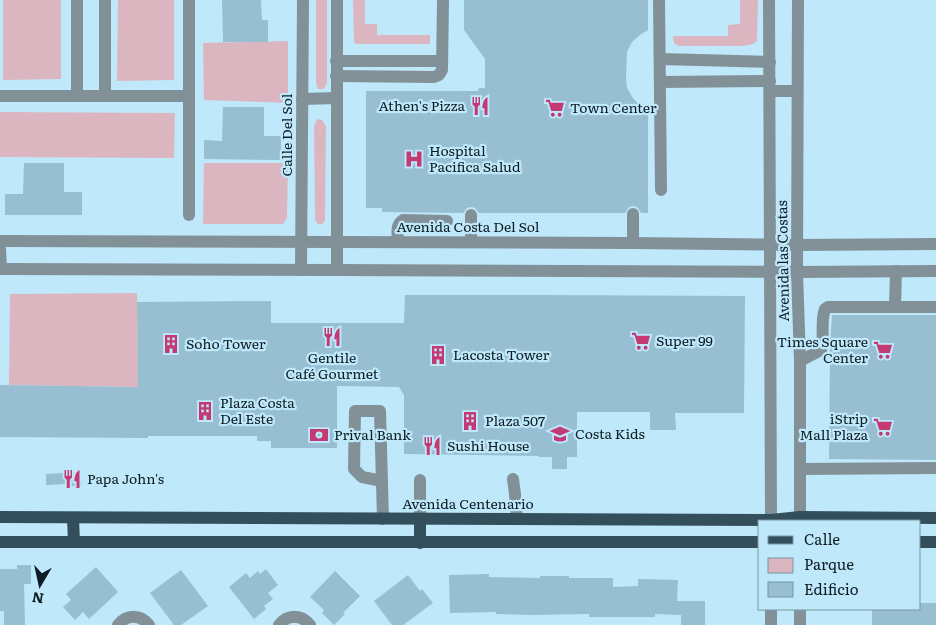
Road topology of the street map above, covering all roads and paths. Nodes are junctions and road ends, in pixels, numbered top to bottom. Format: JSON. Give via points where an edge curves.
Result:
{"nodes":[{"id":1,"x":77,"y":0,"type":"edge"},
{"id":2,"x":105,"y":0,"type":"edge"},
{"id":3,"x":189,"y":0,"type":"edge"},
{"id":4,"x":303,"y":0,"type":"edge"},
{"id":5,"x":336,"y":0,"type":"edge"},
{"id":6,"x":443,"y":0,"type":"edge"},
{"id":7,"x":659,"y":0,"type":"edge"},
{"id":8,"x":769,"y":0,"type":"edge"},
{"id":9,"x":798,"y":0,"type":"edge"},
{"id":10,"x":660,"y":59,"type":"junction"},
{"id":11,"x":442,"y":60,"type":"junction"},
{"id":12,"x":336,"y":61,"type":"junction"},
{"id":13,"x":770,"y":62,"type":"junction"},
{"id":14,"x":336,"y":76,"type":"junction"},
{"id":15,"x":660,"y":82,"type":"junction"},
{"id":16,"x":770,"y":86,"type":"junction"},
{"id":17,"x":798,"y":91,"type":"junction"},
{"id":18,"x":0,"y":96,"type":"edge"},
{"id":19,"x":77,"y":96,"type":"junction"},
{"id":20,"x":105,"y":96,"type":"junction"},
{"id":21,"x":189,"y":96,"type":"junction"},
{"id":22,"x":337,"y":98,"type":"junction"},
{"id":23,"x":302,"y":99,"type":"junction"},
{"id":24,"x":661,"y":190,"type":"dead end"},
{"id":25,"x":633,"y":214,"type":"dead end"},
{"id":26,"x":189,"y":215,"type":"dead end"},
{"id":27,"x":471,"y":215,"type":"dead end"},
{"id":28,"x":0,"y":242,"type":"edge"},
{"id":29,"x":301,"y":242,"type":"junction"},
{"id":30,"x":337,"y":242,"type":"junction"},
{"id":31,"x":398,"y":242,"type":"junction"},
{"id":32,"x":447,"y":242,"type":"junction"},
{"id":33,"x":471,"y":242,"type":"junction"},
{"id":34,"x":633,"y":243,"type":"junction"},
{"id":35,"x":771,"y":244,"type":"junction"},
{"id":36,"x":936,"y":244,"type":"edge"},
{"id":37,"x":797,"y":245,"type":"junction"},
{"id":38,"x":0,"y":249,"type":"edge"},
{"id":39,"x":0,"y":269,"type":"edge"},
{"id":40,"x":301,"y":270,"type":"junction"},
{"id":41,"x":337,"y":270,"type":"junction"},
{"id":42,"x":896,"y":271,"type":"junction"},
{"id":43,"x":936,"y":271,"type":"edge"},
{"id":44,"x":771,"y":272,"type":"junction"},
{"id":45,"x":797,"y":272,"type":"junction"},
{"id":46,"x":895,"y":307,"type":"junction"},
{"id":47,"x":936,"y":307,"type":"edge"},
{"id":48,"x":800,"y":361,"type":"junction"},
{"id":49,"x":936,"y":468,"type":"edge"},
{"id":50,"x":800,"y":469,"type":"junction"},
{"id":51,"x":382,"y":480,"type":"junction"},
{"id":52,"x":420,"y":480,"type":"dead end"},
{"id":53,"x":513,"y":480,"type":"dead end"},
{"id":54,"x":0,"y":517,"type":"edge"},
{"id":55,"x":73,"y":518,"type":"junction"},
{"id":56,"x":936,"y":518,"type":"edge"},
{"id":57,"x":383,"y":519,"type":"junction"},
{"id":58,"x":420,"y":519,"type":"junction"},
{"id":59,"x":517,"y":519,"type":"junction"},
{"id":60,"x":800,"y":519,"type":"edge"},
{"id":61,"x":771,"y":520,"type":"edge"},
{"id":62,"x":786,"y":520,"type":"edge"},
{"id":63,"x":758,"y":521,"type":"edge"},
{"id":64,"x":0,"y":542,"type":"edge"},
{"id":65,"x":74,"y":542,"type":"junction"},
{"id":66,"x":758,"y":542,"type":"edge"},
{"id":67,"x":921,"y":542,"type":"edge"},
{"id":68,"x":936,"y":542,"type":"edge"},
{"id":69,"x":420,"y":543,"type":"junction"},
{"id":70,"x":771,"y":610,"type":"edge"},
{"id":71,"x":800,"y":610,"type":"edge"},
{"id":72,"x":118,"y":625,"type":"edge"},
{"id":73,"x":149,"y":625,"type":"edge"},
{"id":74,"x":279,"y":625,"type":"edge"},
{"id":75,"x":310,"y":625,"type":"edge"},
{"id":76,"x":771,"y":625,"type":"edge"},
{"id":77,"x":800,"y":625,"type":"edge"}],
"edges":[{"from":1,"to":19,"type":"street"},
{"from":2,"to":20,"type":"street"},
{"from":3,"to":21,"type":"street"},
{"from":4,"to":23,"type":"street","name":"Calle Del Sol"},
{"from":5,"to":12,"type":"street"},
{"from":6,"to":11,"type":"street"},
{"from":7,"to":10,"type":"street"},
{"from":8,"to":13,"type":"street","name":"Avenida las Costas"},
{"from":9,"to":17,"type":"street","name":"Avenida las Costas"},
{"from":10,"to":13,"type":"street"},
{"from":10,"to":15,"type":"street"},
{"from":11,"to":12,"type":"street"},
{"from":11,"to":14,"type":"street","via":[[442,70],[434,76]]},
{"from":12,"to":14,"type":"street"},
{"from":13,"to":16,"type":"street","name":"Avenida las Costas"},
{"from":14,"to":22,"type":"street"},
{"from":15,"to":16,"type":"street"},
{"from":15,"to":24,"type":"street"},
{"from":16,"to":17,"type":"street"},
{"from":16,"to":35,"type":"street","name":"Avenida las Costas"},
{"from":17,"to":37,"type":"street","name":"Avenida las Costas"},
{"from":18,"to":19,"type":"street"},
{"from":19,"to":20,"type":"street"},
{"from":20,"to":21,"type":"street"},
{"from":21,"to":26,"type":"street"},
{"from":22,"to":23,"type":"street"},
{"from":22,"to":30,"type":"street"},
{"from":23,"to":29,"type":"street","name":"Calle Del Sol"},
{"from":25,"to":34,"type":"street"},
{"from":27,"to":33,"type":"street"},
{"from":28,"to":29,"type":"street","name":"Avenida Costa Del Sol"},
{"from":29,"to":30,"type":"street","name":"Avenida Costa Del Sol"},
{"from":29,"to":40,"type":"street","name":"Calle Del Sol"},
{"from":30,"to":31,"type":"street","name":"Avenida Costa Del Sol"},
{"from":30,"to":41,"type":"street"},
{"from":31,"to":32,"type":"street","name":"Avenida Costa Del Sol"},
{"from":31,"to":32,"type":"street","via":[[398,227],[403,220],[447,218]]},
{"from":32,"to":33,"type":"street","name":"Avenida Costa Del Sol"},
{"from":33,"to":34,"type":"street","name":"Avenida Costa Del Sol"},
{"from":34,"to":35,"type":"street","name":"Avenida Costa Del Sol"},
{"from":35,"to":37,"type":"street","name":"Avenida Costa Del Sol"},
{"from":35,"to":44,"type":"street","name":"Avenida las Costas"},
{"from":36,"to":37,"type":"street","name":"Avenida Costa Del Sol"},
{"from":37,"to":45,"type":"street","name":"Avenida las Costas"},
{"from":38,"to":39,"type":"street"},
{"from":39,"to":40,"type":"street"},
{"from":40,"to":41,"type":"street"},
{"from":41,"to":44,"type":"street"},
{"from":42,"to":43,"type":"street"},
{"from":42,"to":45,"type":"street"},
{"from":42,"to":46,"type":"street"},
{"from":44,"to":45,"type":"street"},
{"from":44,"to":61,"type":"street","name":"Avenida las Costas"},
{"from":45,"to":48,"type":"street","name":"Avenida las Costas"},
{"from":46,"to":47,"type":"street"},
{"from":46,"to":48,"type":"street","via":[[828,307],[822,316],[821,350]]},
{"from":48,"to":50,"type":"street","name":"Avenida las Costas"},
{"from":49,"to":50,"type":"street"},
{"from":50,"to":60,"type":"street","name":"Avenida las Costas"},
{"from":51,"to":51,"type":"street","via":[[380,411],[355,412],[354,469],[362,477]]},
{"from":51,"to":57,"type":"street"},
{"from":52,"to":58,"type":"street"},
{"from":53,"to":59,"type":"street"},
{"from":54,"to":55,"type":"main road","name":"Avenida Centenario"},
{"from":55,"to":57,"type":"main road","name":"Avenida Centenario"},
{"from":55,"to":65,"type":"main road"},
{"from":56,"to":60,"type":"main road","name":"Avenida Centenario"},
{"from":57,"to":58,"type":"main road","name":"Avenida Centenario"},
{"from":58,"to":59,"type":"main road","name":"Avenida Centenario"},
{"from":58,"to":69,"type":"main road"},
{"from":59,"to":63,"type":"main road","name":"Avenida Centenario"},
{"from":60,"to":62,"type":"main road","name":"Avenida Centenario"},
{"from":64,"to":65,"type":"main road"},
{"from":65,"to":69,"type":"main road"},
{"from":66,"to":69,"type":"main road"},
{"from":67,"to":68,"type":"main road"},
{"from":70,"to":76,"type":"street"},
{"from":71,"to":77,"type":"street"},
{"from":72,"to":73,"type":"street","via":[[130,617],[142,619]]},
{"from":74,"to":75,"type":"street","via":[[286,618],[298,617]]}]}
